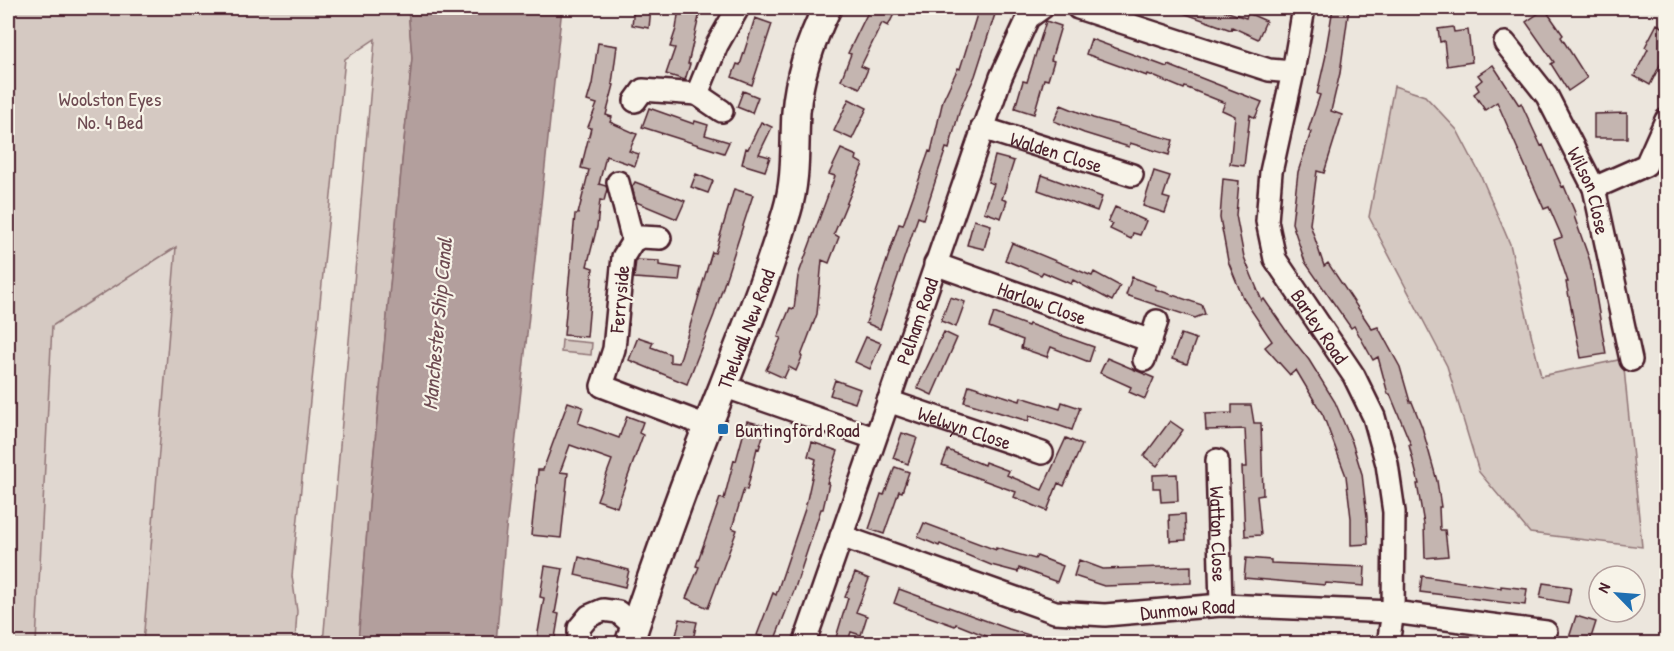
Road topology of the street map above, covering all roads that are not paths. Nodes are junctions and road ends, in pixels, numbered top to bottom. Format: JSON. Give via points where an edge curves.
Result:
{"nodes":[{"id":1,"x":738,"y":8,"type":"edge"},
{"id":2,"x":1042,"y":8,"type":"edge"},
{"id":3,"x":1078,"y":8,"type":"edge"},
{"id":4,"x":1304,"y":8,"type":"edge"},
{"id":5,"x":820,"y":10,"type":"edge"},
{"id":6,"x":1505,"y":43,"type":"dead end"},
{"id":7,"x":1293,"y":72,"type":"junction"},
{"id":8,"x":640,"y":88,"type":"dead end"},
{"id":9,"x":697,"y":94,"type":"junction"},
{"id":10,"x":722,"y":111,"type":"dead end"},
{"id":11,"x":1666,"y":120,"type":"edge"},
{"id":12,"x":982,"y":128,"type":"junction"},
{"id":13,"x":1132,"y":175,"type":"dead end"},
{"id":14,"x":618,"y":183,"type":"dead end"},
{"id":15,"x":1594,"y":188,"type":"junction"},
{"id":16,"x":660,"y":238,"type":"dead end"},
{"id":17,"x":633,"y":241,"type":"junction"},
{"id":18,"x":935,"y":264,"type":"junction"},
{"id":19,"x":1157,"y":321,"type":"dead end"},
{"id":20,"x":1631,"y":360,"type":"dead end"},
{"id":21,"x":723,"y":386,"type":"junction"},
{"id":22,"x":888,"y":401,"type":"junction"},
{"id":23,"x":707,"y":426,"type":"junction"},
{"id":24,"x":874,"y":438,"type":"junction"},
{"id":25,"x":1042,"y":453,"type":"dead end"},
{"id":26,"x":1217,"y":460,"type":"dead end"},
{"id":27,"x":841,"y":536,"type":"junction"},
{"id":28,"x":1221,"y":605,"type":"junction"},
{"id":29,"x":1394,"y":612,"type":"junction"},
{"id":30,"x":1546,"y":630,"type":"edge"},
{"id":31,"x":631,"y":635,"type":"edge"},
{"id":32,"x":579,"y":644,"type":"edge"},
{"id":33,"x":804,"y":644,"type":"edge"},
{"id":34,"x":1389,"y":644,"type":"edge"}],
"edges":[{"from":1,"to":9,"type":"street","via":[[717,45]]},
{"from":2,"to":12,"type":"street","name":"Pelham Road","via":[[1028,18],[1020,33]]},
{"from":3,"to":7,"type":"street","via":[[1269,70]]},
{"from":4,"to":7,"type":"street","name":"Barley Road"},
{"from":5,"to":21,"type":"main road","name":"Thelwall New Road","via":[[802,74],[796,111],[795,173],[788,207],[770,270]]},
{"from":6,"to":15,"type":"street","name":"Wilson Close","via":[[1547,96]]},
{"from":7,"to":29,"type":"street","name":"Barley Road","via":[[1271,172],[1267,221],[1275,259],[1354,376],[1374,417],[1387,464],[1394,512]]},
{"from":8,"to":9,"type":"street"},
{"from":9,"to":10,"type":"street"},
{"from":11,"to":15,"type":"street","via":[[1646,165]]},
{"from":12,"to":13,"type":"street","name":"Walden Close"},
{"from":12,"to":18,"type":"street","name":"Pelham Road"},
{"from":14,"to":17,"type":"street"},
{"from":15,"to":20,"type":"street","name":"Wilson Close"},
{"from":16,"to":17,"type":"street","name":"Ferryside","via":[[641,237]]},
{"from":17,"to":23,"type":"street","name":"Ferryside","via":[[622,256],[614,349],[593,383]]},
{"from":18,"to":19,"type":"street","name":"Harlow Close","via":[[1148,351]]},
{"from":18,"to":22,"type":"street","name":"Pelham Road"},
{"from":21,"to":23,"type":"main road","name":"Thelwall New Road"},
{"from":21,"to":24,"type":"street"},
{"from":22,"to":24,"type":"street","name":"Pelham Road"},
{"from":22,"to":25,"type":"street","name":"Welwyn Close"},
{"from":23,"to":31,"type":"main road","name":"Thelwall New Road"},
{"from":24,"to":27,"type":"street","name":"Pelham Road"},
{"from":26,"to":28,"type":"street","name":"Watton Close"},
{"from":27,"to":28,"type":"street","name":"Dunmow Road","via":[[1056,612],[1105,615]]},
{"from":27,"to":33,"type":"street","name":"Pelham Road"},
{"from":28,"to":29,"type":"street","name":"Dunmow Road"},
{"from":29,"to":30,"type":"street","name":"Dunmow Road"},
{"from":29,"to":34,"type":"street","name":"Barley Road"},
{"from":31,"to":32,"type":"street","via":[[618,612],[603,610],[589,616],[579,628]]}]}
